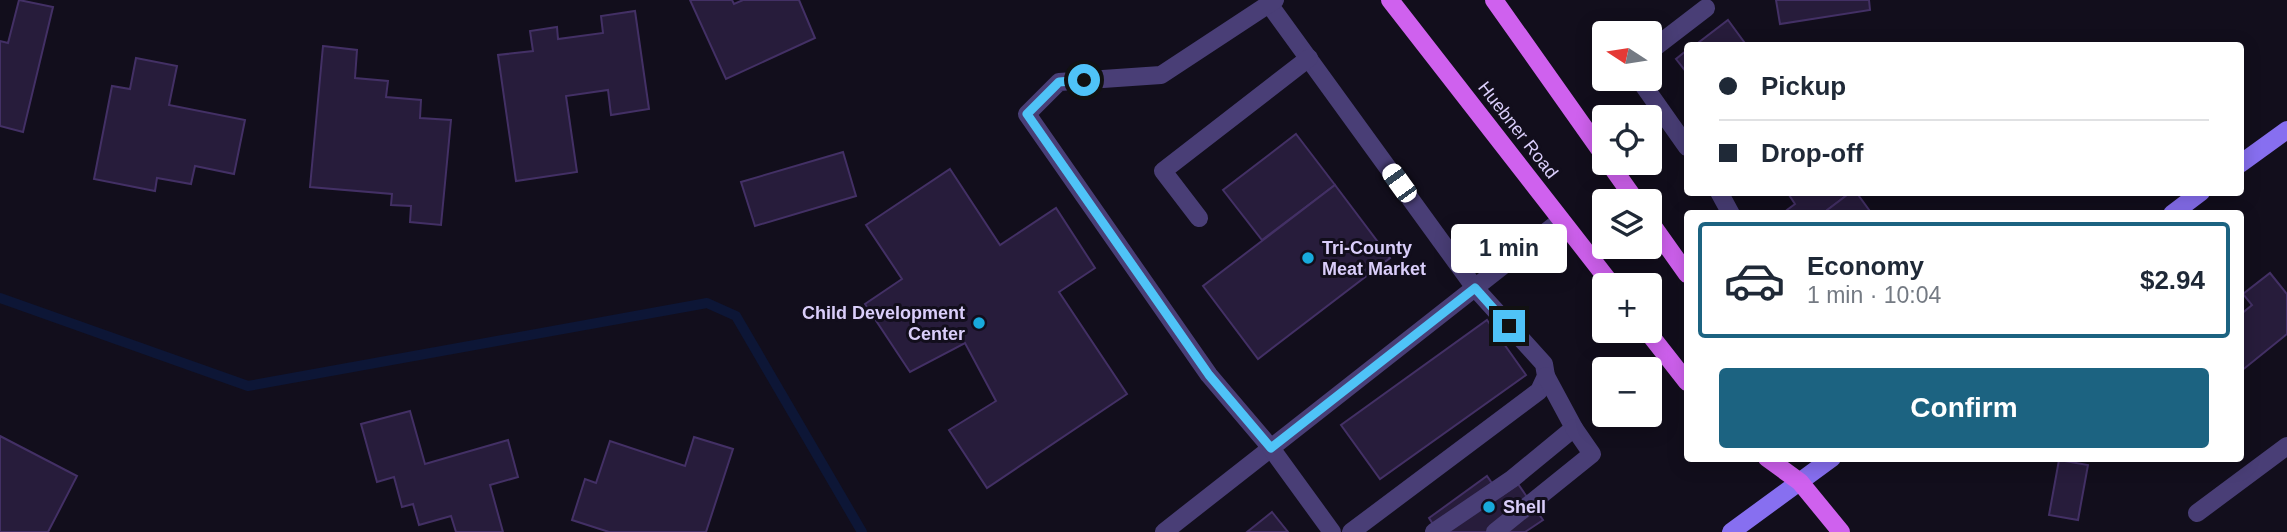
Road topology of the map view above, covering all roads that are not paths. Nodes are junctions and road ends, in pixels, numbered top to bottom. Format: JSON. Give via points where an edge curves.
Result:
{"nodes":[{"id":1,"x":1390,"y":0,"type":"edge"},
{"id":2,"x":1494,"y":0,"type":"edge"},
{"id":3,"x":1272,"y":2,"type":"edge"},
{"id":4,"x":1706,"y":8,"type":"dead end"},
{"id":5,"x":1662,"y":42,"type":"edge"},
{"id":6,"x":1309,"y":58,"type":"junction"},
{"id":7,"x":1647,"y":91,"type":"edge"},
{"id":8,"x":2287,"y":130,"type":"edge"},
{"id":9,"x":1592,"y":139,"type":"edge"},
{"id":10,"x":1684,"y":143,"type":"edge"},
{"id":11,"x":2244,"y":161,"type":"edge"},
{"id":12,"x":2196,"y":196,"type":"edge"},
{"id":13,"x":2177,"y":210,"type":"edge"},
{"id":14,"x":1199,"y":218,"type":"dead end"},
{"id":15,"x":1561,"y":220,"type":"junction"},
{"id":16,"x":1662,"y":238,"type":"edge"},
{"id":17,"x":1684,"y":268,"type":"edge"},
{"id":18,"x":1603,"y":273,"type":"edge"},
{"id":19,"x":1475,"y":288,"type":"junction"},
{"id":20,"x":1656,"y":343,"type":"edge"},
{"id":21,"x":1546,"y":376,"type":"junction"},
{"id":22,"x":1684,"y":378,"type":"edge"},
{"id":23,"x":1574,"y":428,"type":"junction"},
{"id":24,"x":2287,"y":446,"type":"edge"},
{"id":25,"x":1271,"y":448,"type":"junction"},
{"id":26,"x":1772,"y":462,"type":"edge"},
{"id":27,"x":1793,"y":462,"type":"edge"},
{"id":28,"x":1827,"y":462,"type":"edge"},
{"id":29,"x":1800,"y":482,"type":"junction"},
{"id":30,"x":2197,"y":513,"type":"dead end"},
{"id":31,"x":1164,"y":532,"type":"edge"},
{"id":32,"x":1332,"y":532,"type":"edge"},
{"id":33,"x":1351,"y":532,"type":"edge"},
{"id":34,"x":1434,"y":532,"type":"edge"},
{"id":35,"x":1495,"y":532,"type":"edge"},
{"id":36,"x":1731,"y":532,"type":"edge"},
{"id":37,"x":1841,"y":532,"type":"edge"}],
"edges":[{"from":1,"to":15,"type":"main road","name":"Huebner Road"},
{"from":2,"to":9,"type":"main road"},
{"from":3,"to":6,"type":"street"},
{"from":3,"to":25,"type":"street","via":[[1161,75],[1059,82],[1027,114],[1209,375]]},
{"from":4,"to":5,"type":"street"},
{"from":6,"to":14,"type":"street","via":[[1163,171]]},
{"from":6,"to":19,"type":"street"},
{"from":7,"to":10,"type":"street"},
{"from":8,"to":11,"type":"main road"},
{"from":12,"to":13,"type":"main road"},
{"from":15,"to":18,"type":"main road","name":"Huebner Road"},
{"from":15,"to":19,"type":"street"},
{"from":16,"to":17,"type":"main road"},
{"from":19,"to":21,"type":"street","via":[[1544,364]]},
{"from":19,"to":25,"type":"street"},
{"from":20,"to":22,"type":"main road"},
{"from":21,"to":23,"type":"street"},
{"from":21,"to":33,"type":"street","via":[[1539,391]]},
{"from":23,"to":34,"type":"street","via":[[1512,480]]},
{"from":23,"to":35,"type":"street","via":[[1592,454]]},
{"from":24,"to":30,"type":"street"},
{"from":25,"to":31,"type":"street"},
{"from":25,"to":32,"type":"street"},
{"from":26,"to":29,"type":"main road"},
{"from":27,"to":29,"type":"main road"},
{"from":28,"to":29,"type":"main road"},
{"from":29,"to":36,"type":"main road"},
{"from":29,"to":37,"type":"main road"}]}
